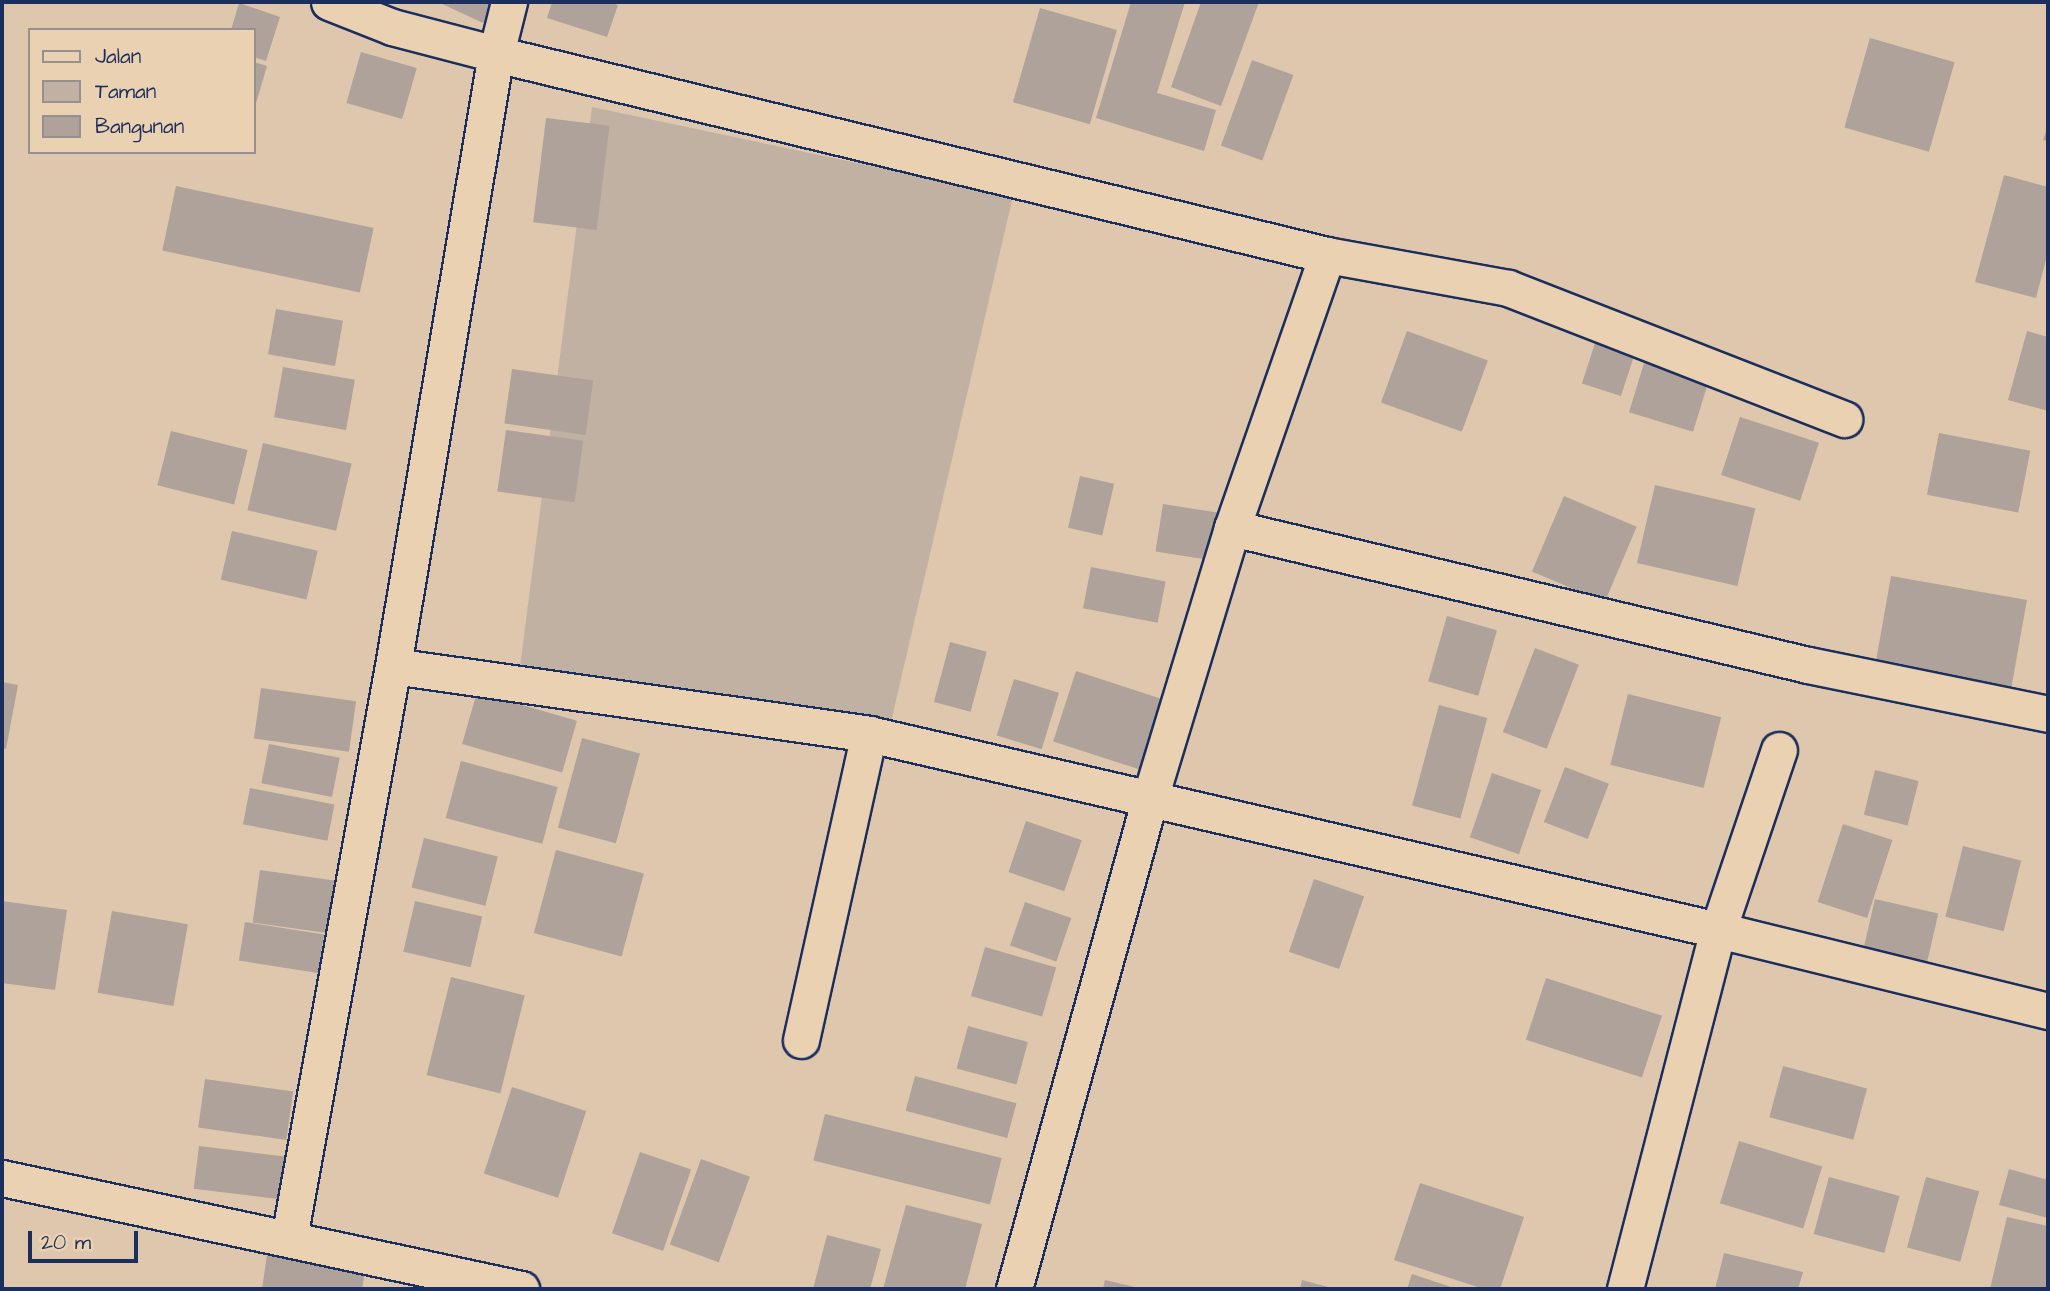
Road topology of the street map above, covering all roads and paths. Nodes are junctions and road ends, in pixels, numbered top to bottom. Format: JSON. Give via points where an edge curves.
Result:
{"nodes":[{"id":1,"x":329,"y":2,"type":"edge"},
{"id":2,"x":509,"y":2,"type":"edge"},
{"id":3,"x":496,"y":54,"type":"junction"},
{"id":4,"x":1327,"y":255,"type":"junction"},
{"id":5,"x":1844,"y":419,"type":"dead end"},
{"id":6,"x":1232,"y":527,"type":"junction"},
{"id":7,"x":393,"y":666,"type":"junction"},
{"id":8,"x":2048,"y":714,"type":"edge"},
{"id":9,"x":869,"y":734,"type":"junction"},
{"id":10,"x":1779,"y":750,"type":"dead end"},
{"id":11,"x":1150,"y":798,"type":"junction"},
{"id":12,"x":1718,"y":930,"type":"junction"},
{"id":13,"x":2048,"y":1011,"type":"edge"},
{"id":14,"x":802,"y":1040,"type":"dead end"},
{"id":15,"x":2,"y":1178,"type":"edge"},
{"id":16,"x":289,"y":1238,"type":"junction"},
{"id":17,"x":521,"y":1289,"type":"edge"},
{"id":18,"x":1014,"y":1289,"type":"edge"},
{"id":19,"x":1625,"y":1289,"type":"edge"}],
"edges":[{"from":1,"to":3,"type":"street","via":[[392,27]]},
{"from":2,"to":3,"type":"street"},
{"from":3,"to":4,"type":"street"},
{"from":3,"to":7,"type":"street"},
{"from":4,"to":5,"type":"street","via":[[1508,289]]},
{"from":4,"to":6,"type":"street"},
{"from":6,"to":8,"type":"street","via":[[1808,666]]},
{"from":6,"to":11,"type":"street"},
{"from":7,"to":9,"type":"street"},
{"from":7,"to":16,"type":"street"},
{"from":9,"to":11,"type":"street"},
{"from":9,"to":14,"type":"street"},
{"from":10,"to":12,"type":"street"},
{"from":11,"to":12,"type":"street"},
{"from":11,"to":18,"type":"street"},
{"from":12,"to":13,"type":"street"},
{"from":12,"to":19,"type":"street"},
{"from":15,"to":16,"type":"street"},
{"from":16,"to":17,"type":"street"}]}
